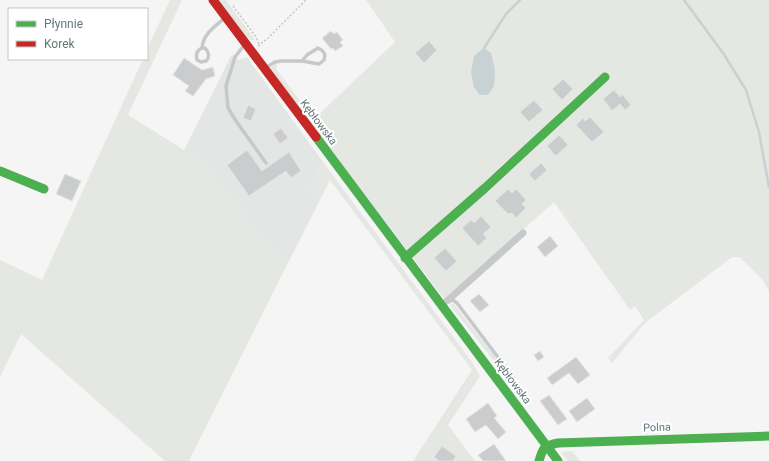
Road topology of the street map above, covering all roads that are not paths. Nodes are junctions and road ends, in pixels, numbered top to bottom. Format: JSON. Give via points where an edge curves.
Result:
{"nodes":[{"id":1,"x":213,"y":0,"type":"edge"},
{"id":2,"x":226,"y":17,"type":"junction"},
{"id":3,"x":202,"y":48,"type":"dead end"},
{"id":4,"x":248,"y":48,"type":"junction"},
{"id":5,"x":302,"y":61,"type":"junction"},
{"id":6,"x":264,"y":69,"type":"junction"},
{"id":7,"x":605,"y":77,"type":"dead end"},
{"id":8,"x":266,"y":163,"type":"dead end"},
{"id":9,"x":0,"y":171,"type":"edge"},
{"id":10,"x":44,"y":189,"type":"dead end"},
{"id":11,"x":523,"y":233,"type":"dead end"},
{"id":12,"x":405,"y":258,"type":"junction"},
{"id":13,"x":443,"y":302,"type":"junction"},
{"id":14,"x":513,"y":377,"type":"dead end"},
{"id":15,"x":769,"y":436,"type":"edge"},
{"id":16,"x":546,"y":446,"type":"junction"},
{"id":17,"x":539,"y":461,"type":"edge"},
{"id":18,"x":558,"y":461,"type":"edge"}],
"edges":[{"from":1,"to":2,"type":"street","name":"Kębłowska"},
{"from":2,"to":3,"type":"lane","via":[[206,34]]},
{"from":2,"to":4,"type":"street","name":"Kębłowska"},
{"from":4,"to":6,"type":"street","name":"Kębłowska"},
{"from":4,"to":8,"type":"lane","via":[[235,57],[226,86],[228,108]]},
{"from":5,"to":5,"type":"lane","via":[[319,64],[324,60],[324,53],[318,48]]},
{"from":5,"to":6,"type":"lane","via":[[275,62]]},
{"from":6,"to":12,"type":"street","name":"Kębłowska"},
{"from":7,"to":12,"type":"street"},
{"from":9,"to":10,"type":"street"},
{"from":11,"to":13,"type":"street"},
{"from":12,"to":13,"type":"street","name":"Kębłowska"},
{"from":13,"to":14,"type":"lane","via":[[453,300],[457,304]]},
{"from":13,"to":16,"type":"street","name":"Kębłowska"},
{"from":15,"to":16,"type":"street","name":"Polna","via":[[558,443]]},
{"from":16,"to":17,"type":"street"},
{"from":16,"to":18,"type":"street","name":"Kębłowska"}]}
